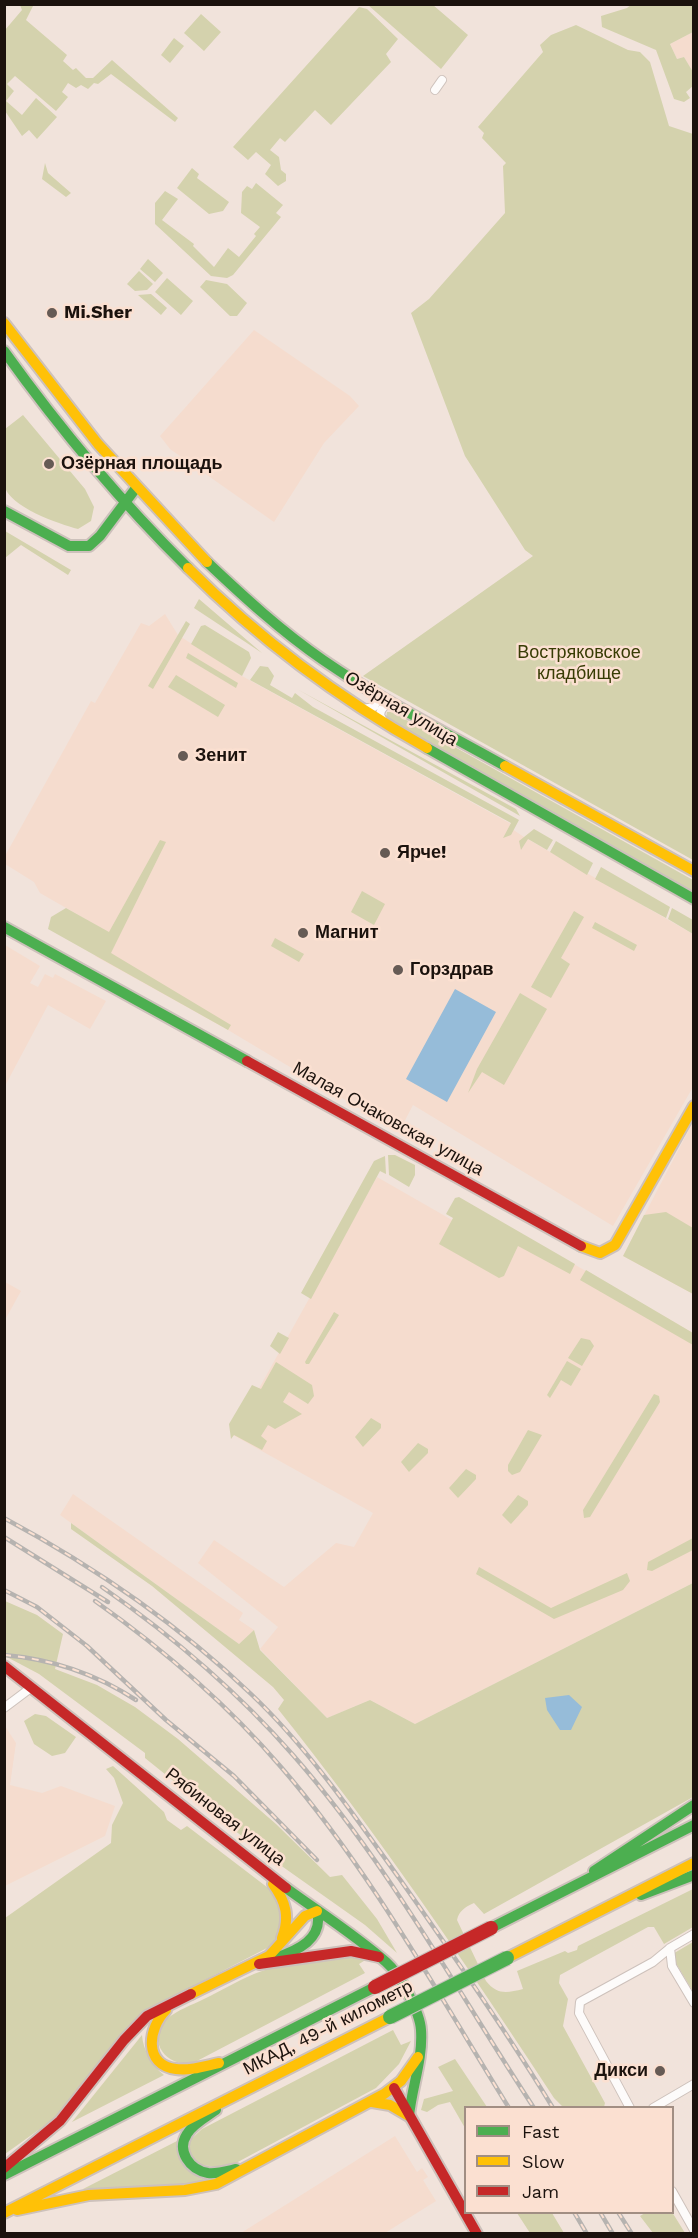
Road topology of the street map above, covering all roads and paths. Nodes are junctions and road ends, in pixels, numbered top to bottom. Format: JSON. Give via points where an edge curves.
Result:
{"nodes":[{"id":1,"x":442,"y":80,"type":"dead end"},
{"id":2,"x":435,"y":90,"type":"dead end"},
{"id":3,"x":4,"y":324,"type":"edge"},
{"id":4,"x":4,"y":351,"type":"edge"},
{"id":5,"x":139,"y":491,"type":"junction"},
{"id":6,"x":124,"y":503,"type":"junction"},
{"id":7,"x":4,"y":511,"type":"edge"},
{"id":8,"x":373,"y":691,"type":"junction"},
{"id":9,"x":396,"y":705,"type":"junction"},
{"id":10,"x":361,"y":708,"type":"junction"},
{"id":11,"x":385,"y":724,"type":"junction"},
{"id":12,"x":693,"y":871,"type":"edge"},
{"id":13,"x":693,"y":899,"type":"edge"},
{"id":14,"x":4,"y":927,"type":"edge"},
{"id":15,"x":693,"y":1106,"type":"edge"},
{"id":16,"x":4,"y":1666,"type":"edge"},
{"id":17,"x":32,"y":1688,"type":"junction"},
{"id":18,"x":4,"y":1708,"type":"edge"},
{"id":19,"x":693,"y":1806,"type":"edge"},
{"id":20,"x":693,"y":1825,"type":"edge"},
{"id":21,"x":693,"y":1863,"type":"edge"},
{"id":22,"x":266,"y":1874,"type":"junction"},
{"id":23,"x":693,"y":1875,"type":"edge"},
{"id":24,"x":572,"y":1886,"type":"junction"},
{"id":25,"x":612,"y":1906,"type":"junction"},
{"id":26,"x":317,"y":1911,"type":"junction"},
{"id":27,"x":693,"y":1934,"type":"edge"},
{"id":28,"x":670,"y":1947,"type":"junction"},
{"id":29,"x":278,"y":1948,"type":"junction"},
{"id":30,"x":383,"y":1958,"type":"junction"},
{"id":31,"x":252,"y":1966,"type":"junction"},
{"id":32,"x":179,"y":2000,"type":"junction"},
{"id":33,"x":693,"y":2003,"type":"edge"},
{"id":34,"x":421,"y":2047,"type":"junction"},
{"id":35,"x":225,"y":2062,"type":"junction"},
{"id":36,"x":693,"y":2084,"type":"edge"},
{"id":37,"x":394,"y":2088,"type":"junction"},
{"id":38,"x":237,"y":2094,"type":"junction"},
{"id":39,"x":369,"y":2103,"type":"junction"},
{"id":40,"x":629,"y":2106,"type":"edge"},
{"id":41,"x":656,"y":2106,"type":"edge"},
{"id":42,"x":409,"y":2116,"type":"junction"},
{"id":43,"x":248,"y":2165,"type":"junction"},
{"id":44,"x":4,"y":2168,"type":"edge"},
{"id":45,"x":4,"y":2175,"type":"edge"},
{"id":46,"x":674,"y":2195,"type":"edge"},
{"id":47,"x":464,"y":2211,"type":"edge"},
{"id":48,"x":4,"y":2213,"type":"edge"},
{"id":49,"x":465,"y":2214,"type":"edge"},
{"id":50,"x":693,"y":2230,"type":"edge"},
{"id":51,"x":477,"y":2234,"type":"edge"}],
"edges":[{"from":1,"to":2,"type":"street"},
{"from":3,"to":5,"type":"main road","name":"Озёрная улица","via":[[116,468]]},
{"from":4,"to":6,"type":"main road","name":"Озёрная улица","via":[[51,416]]},
{"from":5,"to":6,"type":"main road"},
{"from":5,"to":8,"type":"main road","name":"Озёрная улица","via":[[192,548],[277,626]]},
{"from":6,"to":7,"type":"main road","via":[[100,536],[89,546],[79,548]]},
{"from":6,"to":10,"type":"main road","name":"Озёрная улица","via":[[265,636]]},
{"from":8,"to":9,"type":"main road","name":"Озёрная улица"},
{"from":8,"to":10,"type":"street","via":[[377,697],[374,707]]},
{"from":9,"to":11,"type":"street","via":[[388,704],[380,711]]},
{"from":9,"to":12,"type":"main road","name":"Озёрная улица"},
{"from":10,"to":11,"type":"main road","name":"Озёрная улица"},
{"from":11,"to":13,"type":"main road","name":"Озёрная улица"},
{"from":14,"to":15,"type":"main road","name":"Малая Очаковская улица","via":[[591,1252],[612,1250]]},
{"from":16,"to":17,"type":"main road","name":"Рябиновая улица"},
{"from":17,"to":18,"type":"street"},
{"from":17,"to":22,"type":"main road","name":"Рябиновая улица"},
{"from":19,"to":24,"type":"main road"},
{"from":20,"to":24,"type":"main road","name":"МКАД, 49-й километр"},
{"from":21,"to":25,"type":"main road","name":"МКАД, 49-й километр"},
{"from":22,"to":26,"type":"main road","name":"Рябиновая улица"},
{"from":22,"to":29,"type":"main road","via":[[287,1904],[287,1923]]},
{"from":23,"to":25,"type":"main road"},
{"from":24,"to":35,"type":"main road","name":"МКАД, 49-й километр","bridge":true},
{"from":25,"to":38,"type":"main road","name":"МКАД, 49-й километр","bridge":true},
{"from":26,"to":29,"type":"main road","via":[[304,1916]]},
{"from":26,"to":30,"type":"main road","name":"Рябиновая улица"},
{"from":26,"to":31,"type":"main road","via":[[320,1926],[307,1943],[289,1954]]},
{"from":27,"to":28,"type":"street"},
{"from":28,"to":33,"type":"street","via":[[672,1966]]},
{"from":28,"to":40,"type":"street","via":[[653,1962],[580,2002],[579,2013]]},
{"from":29,"to":31,"type":"main road"},
{"from":30,"to":31,"type":"main road","via":[[354,1951]]},
{"from":30,"to":34,"type":"main road","name":"Рябиновая улица","via":[[413,2004],[421,2024]]},
{"from":31,"to":32,"type":"main road"},
{"from":32,"to":35,"type":"main road","via":[[152,2025],[150,2041],[157,2058],[175,2070]]},
{"from":32,"to":44,"type":"main road","via":[[157,2009],[140,2023],[60,2121]]},
{"from":34,"to":37,"type":"main road","via":[[416,2062]]},
{"from":34,"to":42,"type":"main road","name":"Рябиновая улица"},
{"from":35,"to":45,"type":"main road","name":"МКАД, 49-й километр"},
{"from":36,"to":41,"type":"street"},
{"from":37,"to":39,"type":"main road"},
{"from":37,"to":42,"type":"main road"},
{"from":38,"to":43,"type":"main road","via":[[189,2131],[183,2152],[189,2163],[206,2172],[221,2173]]},
{"from":38,"to":48,"type":"main road","name":"МКАД, 49-й километр"},
{"from":39,"to":42,"type":"main road","via":[[390,2105]]},
{"from":39,"to":43,"type":"main road"},
{"from":42,"to":47,"type":"main road"},
{"from":43,"to":48,"type":"main road","via":[[223,2181],[192,2189],[89,2195]]},
{"from":46,"to":50,"type":"street"},
{"from":49,"to":51,"type":"main road"}]}
